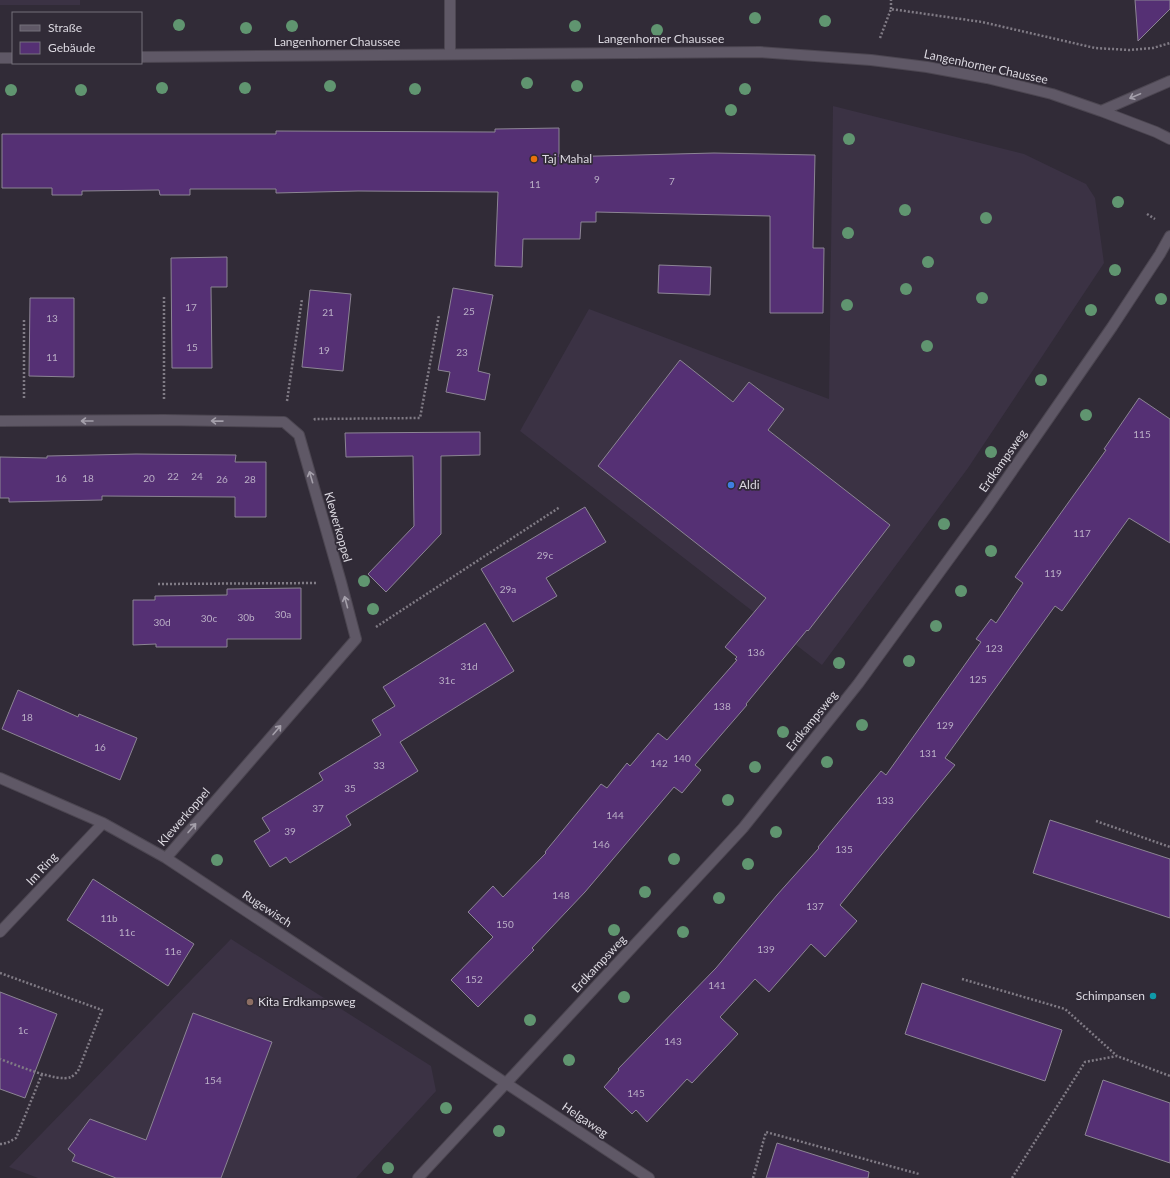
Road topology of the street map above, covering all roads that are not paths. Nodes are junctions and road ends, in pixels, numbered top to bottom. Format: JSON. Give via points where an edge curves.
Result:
{"nodes":[{"id":1,"x":450,"y":0,"type":"edge"},
{"id":2,"x":450,"y":54,"type":"junction"},
{"id":3,"x":142,"y":56,"type":"edge"},
{"id":4,"x":0,"y":58,"type":"edge"},
{"id":5,"x":12,"y":58,"type":"edge"},
{"id":6,"x":1170,"y":81,"type":"edge"},
{"id":7,"x":1101,"y":111,"type":"junction"},
{"id":8,"x":1170,"y":139,"type":"edge"},
{"id":9,"x":1170,"y":236,"type":"edge"},
{"id":10,"x":0,"y":421,"type":"edge"},
{"id":11,"x":0,"y":778,"type":"edge"},
{"id":12,"x":103,"y":823,"type":"junction"},
{"id":13,"x":166,"y":858,"type":"junction"},
{"id":14,"x":0,"y":932,"type":"edge"},
{"id":15,"x":507,"y":1083,"type":"junction"},
{"id":16,"x":418,"y":1178,"type":"edge"},
{"id":17,"x":649,"y":1178,"type":"edge"}],
"edges":[{"from":1,"to":2,"type":"street"},
{"from":2,"to":3,"type":"street","name":"Langenhorner Chaussee"},
{"from":2,"to":7,"type":"street","name":"Langenhorner Chaussee","via":[[760,52],[871,60],[987,78],[1052,94]]},
{"from":4,"to":5,"type":"street"},
{"from":6,"to":7,"type":"street","one_way":true},
{"from":7,"to":8,"type":"street","name":"Langenhorner Chaussee"},
{"from":9,"to":15,"type":"street","name":"Erdkampsweg","via":[[1112,327],[988,507],[858,684],[743,828]]},
{"from":13,"to":10,"type":"street","name":"Klewerkoppel","one_way":true,"via":[[356,639],[299,435],[284,422]]},
{"from":11,"to":12,"type":"street","name":"Rugewisch"},
{"from":12,"to":13,"type":"street","name":"Rugewisch"},
{"from":12,"to":14,"type":"street","name":"Im Ring"},
{"from":13,"to":15,"type":"street","name":"Rugewisch"},
{"from":15,"to":16,"type":"street","name":"Erdkampsweg"},
{"from":15,"to":17,"type":"street","name":"Helgaweg"}]}
